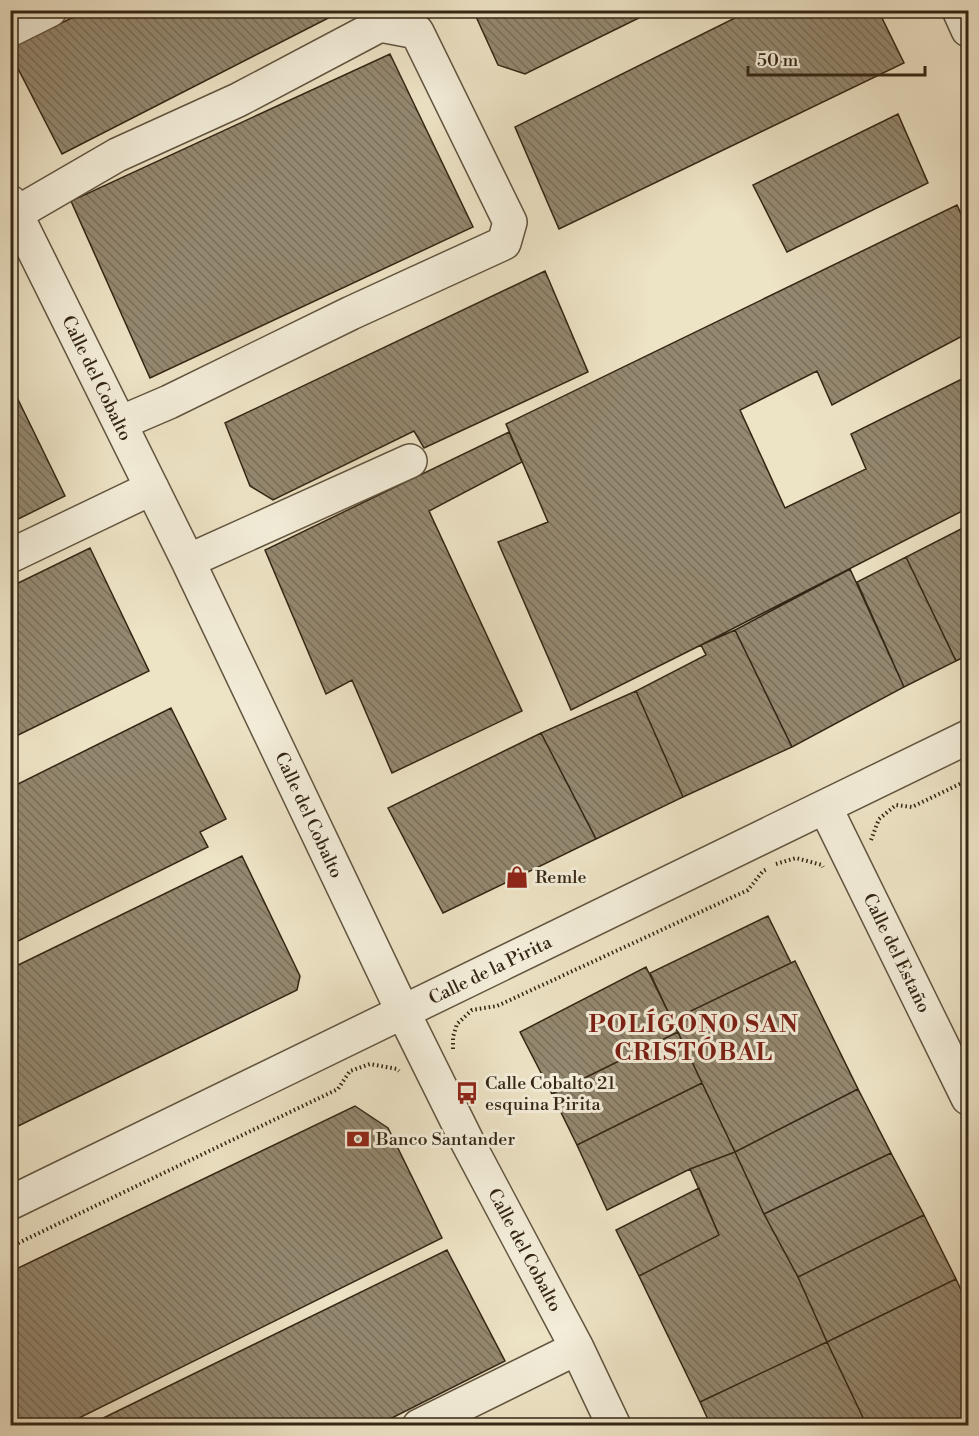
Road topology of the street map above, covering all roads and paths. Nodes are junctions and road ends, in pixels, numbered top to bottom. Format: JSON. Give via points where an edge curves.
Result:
{"nodes":[{"id":1,"x":50,"y":10,"type":"edge"},
{"id":2,"x":959,"y":10,"type":"edge"},
{"id":3,"x":10,"y":30,"type":"edge"},
{"id":4,"x":969,"y":30,"type":"edge"},
{"id":5,"x":12,"y":211,"type":"edge"},
{"id":6,"x":120,"y":423,"type":"junction"},
{"id":7,"x":410,"y":461,"type":"dead end"},
{"id":8,"x":152,"y":488,"type":"junction"},
{"id":9,"x":10,"y":556,"type":"edge"},
{"id":10,"x":188,"y":561,"type":"junction"},
{"id":11,"x":969,"y":736,"type":"edge"},
{"id":12,"x":969,"y":780,"type":"edge"},
{"id":13,"x":825,"y":807,"type":"junction"},
{"id":14,"x":870,"y":842,"type":"dead end"},
{"id":15,"x":830,"y":874,"type":"dead end"},
{"id":16,"x":403,"y":1012,"type":"junction"},
{"id":17,"x":452,"y":1057,"type":"dead end"},
{"id":18,"x":406,"y":1076,"type":"dead end"},
{"id":19,"x":969,"y":1098,"type":"edge"},
{"id":20,"x":10,"y":1203,"type":"edge"},
{"id":21,"x":10,"y":1247,"type":"edge"},
{"id":22,"x":577,"y":1348,"type":"junction"},
{"id":23,"x":419,"y":1425,"type":"edge"},
{"id":24,"x":614,"y":1425,"type":"edge"}],
"edges":[{"from":1,"to":3,"type":"street"},
{"from":2,"to":4,"type":"street"},
{"from":5,"to":6,"type":"street","name":"Calle del Cobalto"},
{"from":5,"to":6,"type":"street","via":[[117,154],[238,100],[380,25],[417,32],[510,222],[504,243]]},
{"from":6,"to":8,"type":"street","name":"Calle del Cobalto"},
{"from":7,"to":10,"type":"street"},
{"from":8,"to":9,"type":"street"},
{"from":8,"to":10,"type":"street","name":"Calle del Cobalto"},
{"from":10,"to":16,"type":"street","name":"Calle del Cobalto"},
{"from":11,"to":13,"type":"street","name":"Calle de la Pirita"},
{"from":12,"to":14,"type":"path","via":[[912,807],[896,806],[879,819]]},
{"from":13,"to":16,"type":"street","name":"Calle de la Pirita"},
{"from":13,"to":19,"type":"street","name":"Calle del Estaño"},
{"from":15,"to":17,"type":"path","via":[[822,865],[796,858],[774,864],[748,890],[497,1006],[472,1010],[457,1024]]},
{"from":16,"to":20,"type":"street","name":"Calle de la Pirita"},
{"from":16,"to":22,"type":"street","name":"Calle del Cobalto"},
{"from":18,"to":21,"type":"path","via":[[397,1069],[370,1064],[350,1071],[338,1089]]},
{"from":22,"to":23,"type":"street"},
{"from":22,"to":24,"type":"street","name":"Calle del Cobalto"}]}
